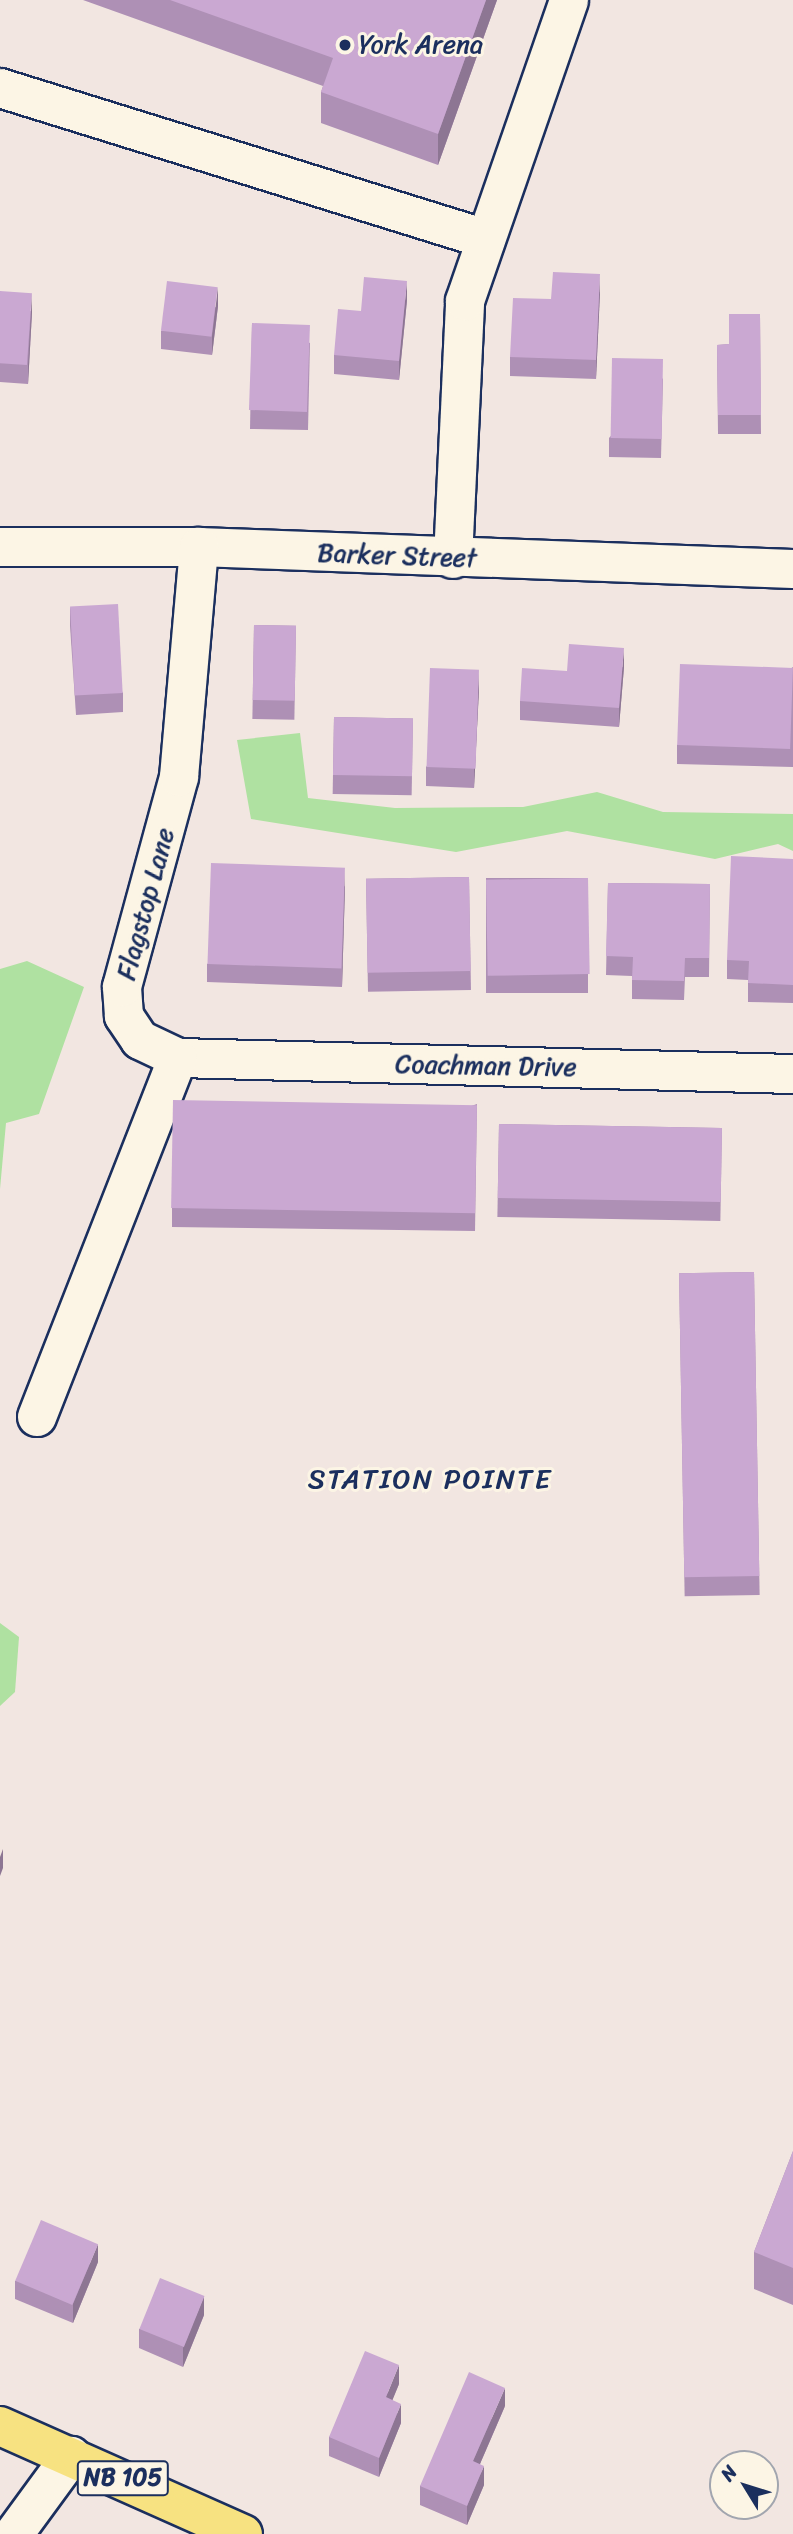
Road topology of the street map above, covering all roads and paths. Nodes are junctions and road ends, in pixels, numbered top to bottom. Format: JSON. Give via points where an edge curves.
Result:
{"nodes":[{"id":1,"x":569,"y":0,"type":"edge"},
{"id":2,"x":0,"y":88,"type":"edge"},
{"id":3,"x":486,"y":239,"type":"junction"},
{"id":4,"x":0,"y":547,"type":"edge"},
{"id":5,"x":199,"y":547,"type":"junction"},
{"id":6,"x":453,"y":559,"type":"junction"},
{"id":7,"x":793,"y":569,"type":"edge"},
{"id":8,"x":178,"y":1058,"type":"junction"},
{"id":9,"x":793,"y":1074,"type":"edge"},
{"id":10,"x":37,"y":1417,"type":"dead end"},
{"id":11,"x":0,"y":2426,"type":"edge"},
{"id":12,"x":71,"y":2456,"type":"junction"},
{"id":13,"x":14,"y":2534,"type":"edge"},
{"id":14,"x":243,"y":2534,"type":"edge"}],
"edges":[{"from":1,"to":3,"type":"street"},
{"from":2,"to":3,"type":"street"},
{"from":3,"to":6,"type":"street","via":[[465,301]]},
{"from":4,"to":5,"type":"street","name":"Barker Street"},
{"from":5,"to":6,"type":"street","name":"Barker Street"},
{"from":5,"to":8,"type":"street","name":"Flagstop Lane","via":[[179,777],[122,987],[124,1016],[140,1040]]},
{"from":6,"to":7,"type":"street","name":"Barker Street"},
{"from":8,"to":9,"type":"street","name":"Coachman Drive"},
{"from":8,"to":10,"type":"street"},
{"from":11,"to":12,"type":"main road","number":"NB 105"},
{"from":12,"to":13,"type":"street"},
{"from":12,"to":14,"type":"main road","number":"NB 105"}]}
